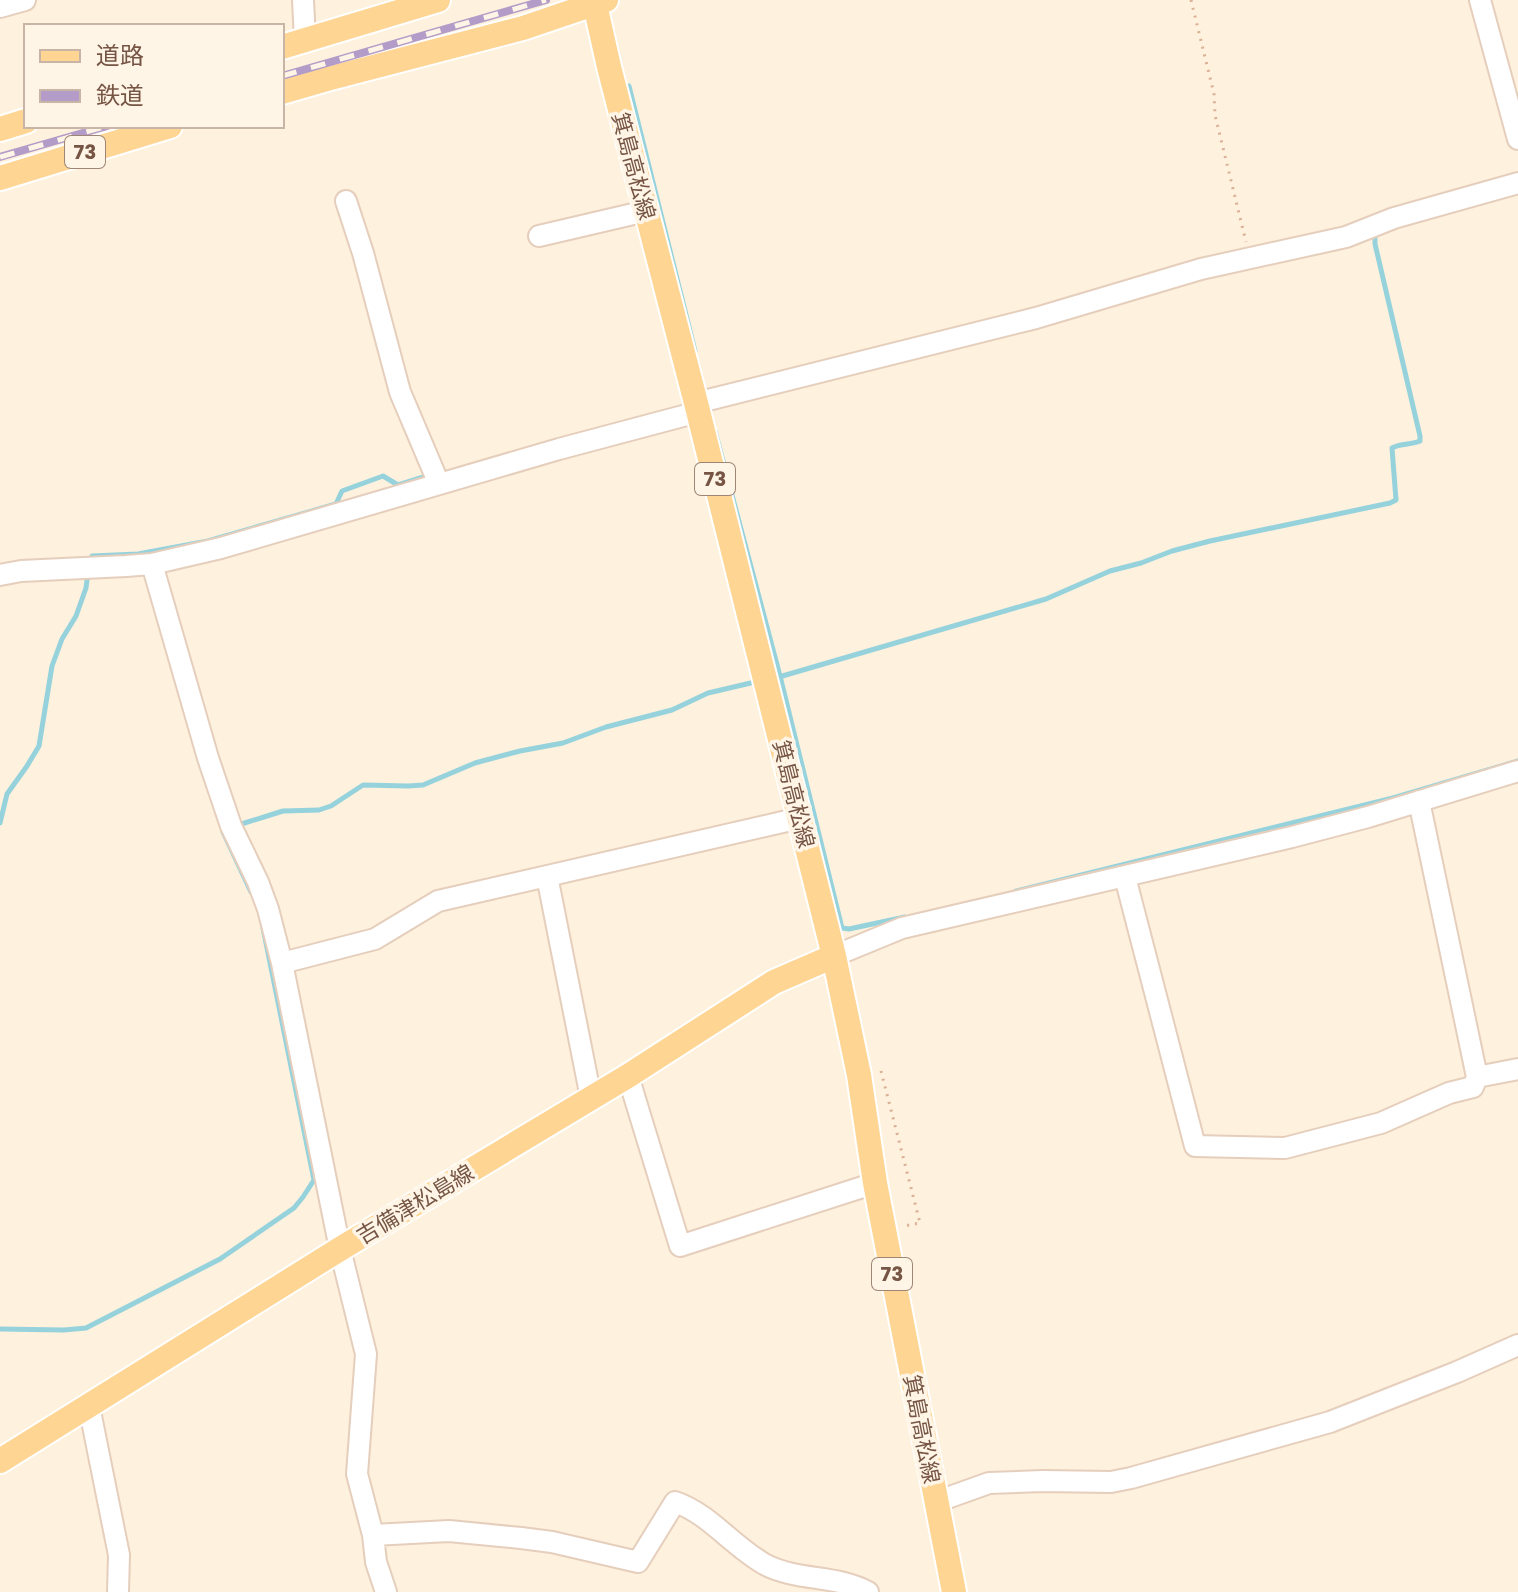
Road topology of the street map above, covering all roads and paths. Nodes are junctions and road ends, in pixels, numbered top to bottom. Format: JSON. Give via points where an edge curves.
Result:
{"nodes":[{"id":1,"x":25,"y":0,"type":"edge"},
{"id":2,"x":303,"y":0,"type":"edge"},
{"id":3,"x":438,"y":0,"type":"edge"},
{"id":4,"x":1191,"y":0,"type":"edge"},
{"id":5,"x":1480,"y":0,"type":"edge"},
{"id":6,"x":598,"y":1,"type":"edge"},
{"id":7,"x":0,"y":7,"type":"edge"},
{"id":8,"x":294,"y":43,"type":"edge"},
{"id":9,"x":284,"y":91,"type":"edge"},
{"id":10,"x":24,"y":122,"type":"edge"},
{"id":11,"x":163,"y":128,"type":"edge"},
{"id":12,"x":0,"y":129,"type":"edge"},
{"id":13,"x":1518,"y":139,"type":"edge"},
{"id":14,"x":0,"y":178,"type":"edge"},
{"id":15,"x":1518,"y":183,"type":"edge"},
{"id":16,"x":346,"y":201,"type":"dead end"},
{"id":17,"x":646,"y":211,"type":"junction"},
{"id":18,"x":539,"y":236,"type":"dead end"},
{"id":19,"x":1250,"y":258,"type":"junction"},
{"id":20,"x":703,"y":403,"type":"junction"},
{"id":21,"x":437,"y":478,"type":"junction"},
{"id":22,"x":152,"y":564,"type":"junction"},
{"id":23,"x":0,"y":575,"type":"edge"},
{"id":24,"x":1518,"y":771,"type":"edge"},
{"id":25,"x":1419,"y":801,"type":"junction"},
{"id":26,"x":800,"y":818,"type":"junction"},
{"id":27,"x":547,"y":876,"type":"junction"},
{"id":28,"x":1125,"y":877,"type":"junction"},
{"id":29,"x":834,"y":956,"type":"junction"},
{"id":30,"x":282,"y":963,"type":"junction"},
{"id":31,"x":880,"y":1066,"type":"dead end"},
{"id":32,"x":1518,"y":1069,"type":"edge"},
{"id":33,"x":628,"y":1076,"type":"junction"},
{"id":34,"x":1477,"y":1077,"type":"junction"},
{"id":35,"x":591,"y":1098,"type":"junction"},
{"id":36,"x":875,"y":1183,"type":"junction"},
{"id":37,"x":895,"y":1227,"type":"dead end"},
{"id":38,"x":340,"y":1249,"type":"junction"},
{"id":39,"x":1518,"y":1345,"type":"edge"},
{"id":40,"x":89,"y":1406,"type":"junction"},
{"id":41,"x":0,"y":1461,"type":"edge"},
{"id":42,"x":936,"y":1502,"type":"junction"},
{"id":43,"x":373,"y":1535,"type":"junction"},
{"id":44,"x":118,"y":1592,"type":"edge"},
{"id":45,"x":386,"y":1592,"type":"edge"},
{"id":46,"x":868,"y":1592,"type":"edge"},
{"id":47,"x":954,"y":1592,"type":"edge"}],
"edges":[{"from":1,"to":7,"type":"street"},
{"from":2,"to":8,"type":"street"},
{"from":3,"to":8,"type":"main road"},
{"from":4,"to":19,"type":"path"},
{"from":5,"to":13,"type":"street"},
{"from":6,"to":9,"type":"main road","name":"箕島高松線","number":"73","via":[[523,28]]},
{"from":6,"to":17,"type":"main road","name":"箕島高松線","number":"73"},
{"from":10,"to":12,"type":"main road"},
{"from":11,"to":14,"type":"main road","number":"73"},
{"from":15,"to":19,"type":"street","via":[[1346,237]]},
{"from":16,"to":21,"type":"street","via":[[400,392]]},
{"from":17,"to":18,"type":"street"},
{"from":17,"to":20,"type":"main road","name":"箕島高松線","number":"73"},
{"from":19,"to":20,"type":"street"},
{"from":20,"to":21,"type":"street","via":[[559,449]]},
{"from":20,"to":26,"type":"main road","name":"箕島高松線","number":"73"},
{"from":21,"to":22,"type":"street","via":[[221,548]]},
{"from":22,"to":23,"type":"street"},
{"from":22,"to":30,"type":"street","via":[[208,758],[231,828],[268,909]]},
{"from":24,"to":25,"type":"street"},
{"from":25,"to":28,"type":"street"},
{"from":25,"to":34,"type":"street"},
{"from":26,"to":27,"type":"street"},
{"from":26,"to":29,"type":"main road","name":"箕島高松線","number":"73"},
{"from":27,"to":30,"type":"street","via":[[438,901],[375,939]]},
{"from":27,"to":35,"type":"street"},
{"from":28,"to":29,"type":"street","via":[[902,928]]},
{"from":28,"to":34,"type":"street","via":[[1195,1146],[1285,1148],[1360,1130],[1473,1087]]},
{"from":29,"to":33,"type":"main road","name":"吉備津松島線","via":[[774,982]]},
{"from":29,"to":36,"type":"main road","name":"箕島高松線","number":"73"},
{"from":30,"to":38,"type":"street"},
{"from":31,"to":37,"type":"path","via":[[920,1223]]},
{"from":32,"to":34,"type":"street"},
{"from":33,"to":35,"type":"main road","name":"吉備津松島線"},
{"from":33,"to":36,"type":"street","via":[[680,1246]]},
{"from":35,"to":38,"type":"main road","name":"吉備津松島線"},
{"from":36,"to":42,"type":"main road","name":"箕島高松線","number":"73"},
{"from":38,"to":40,"type":"main road","name":"吉備津松島線"},
{"from":38,"to":43,"type":"street","via":[[366,1354],[357,1474]]},
{"from":39,"to":42,"type":"street","via":[[1330,1422],[1131,1478],[989,1483]]},
{"from":40,"to":41,"type":"main road","name":"吉備津松島線"},
{"from":40,"to":44,"type":"street","via":[[119,1555]]},
{"from":42,"to":47,"type":"main road","name":"箕島高松線","number":"73"},
{"from":43,"to":45,"type":"street"},
{"from":43,"to":46,"type":"street","via":[[449,1531],[521,1538],[638,1562],[675,1502],[690,1507],[768,1566]]}]}
